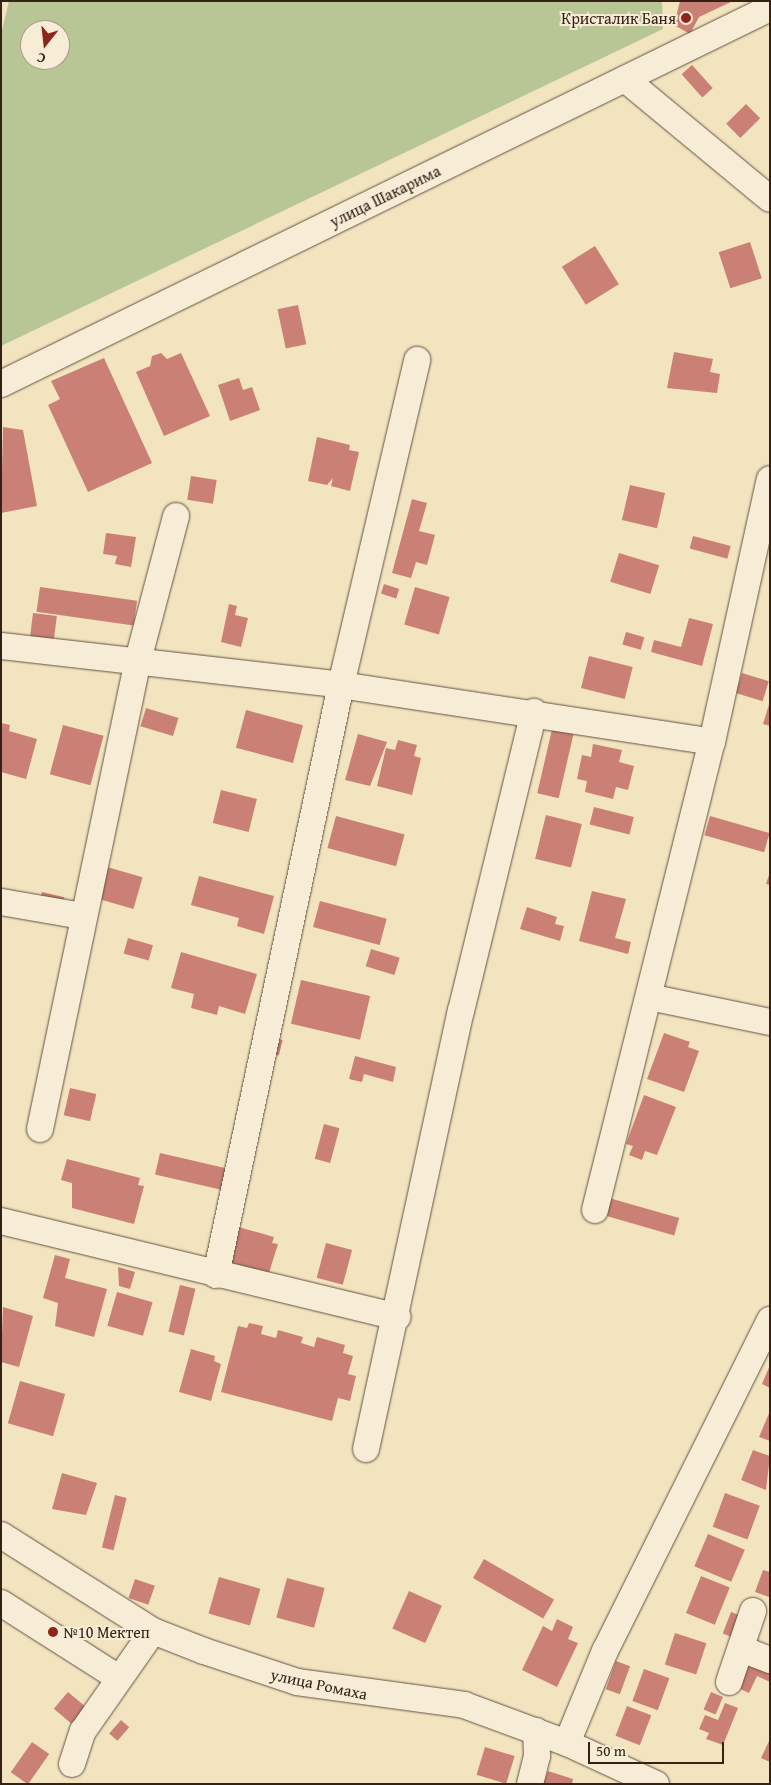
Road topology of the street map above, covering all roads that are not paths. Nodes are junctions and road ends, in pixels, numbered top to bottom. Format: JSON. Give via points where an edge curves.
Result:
{"nodes":[{"id":1,"x":770,"y":8,"type":"edge"},
{"id":2,"x":624,"y":79,"type":"junction"},
{"id":3,"x":770,"y":199,"type":"edge"},
{"id":4,"x":418,"y":360,"type":"dead end"},
{"id":5,"x":1,"y":384,"type":"edge"},
{"id":6,"x":770,"y":479,"type":"edge"},
{"id":7,"x":176,"y":516,"type":"dead end"},
{"id":8,"x":1,"y":646,"type":"edge"},
{"id":9,"x":137,"y":664,"type":"junction"},
{"id":10,"x":341,"y":686,"type":"junction"},
{"id":11,"x":534,"y":712,"type":"junction"},
{"id":12,"x":712,"y":742,"type":"junction"},
{"id":13,"x":1,"y":902,"type":"edge"},
{"id":14,"x":82,"y":916,"type":"junction"},
{"id":15,"x":649,"y":997,"type":"junction"},
{"id":16,"x":770,"y":1022,"type":"edge"},
{"id":17,"x":40,"y":1129,"type":"dead end"},
{"id":18,"x":595,"y":1210,"type":"dead end"},
{"id":19,"x":1,"y":1221,"type":"edge"},
{"id":20,"x":216,"y":1275,"type":"junction"},
{"id":21,"x":398,"y":1317,"type":"junction"},
{"id":22,"x":770,"y":1320,"type":"edge"},
{"id":23,"x":366,"y":1450,"type":"dead end"},
{"id":24,"x":1,"y":1535,"type":"edge"},
{"id":25,"x":1,"y":1603,"type":"edge"},
{"id":26,"x":753,"y":1611,"type":"dead end"},
{"id":27,"x":153,"y":1631,"type":"junction"},
{"id":28,"x":744,"y":1650,"type":"junction"},
{"id":29,"x":770,"y":1660,"type":"edge"},
{"id":30,"x":117,"y":1677,"type":"junction"},
{"id":31,"x":729,"y":1682,"type":"dead end"},
{"id":32,"x":536,"y":1731,"type":"junction"},
{"id":33,"x":567,"y":1743,"type":"junction"},
{"id":34,"x":72,"y":1764,"type":"dead end"},
{"id":35,"x":530,"y":1784,"type":"edge"},
{"id":36,"x":656,"y":1784,"type":"edge"}],
"edges":[{"from":1,"to":2,"type":"street","name":"улица Шакарима"},
{"from":2,"to":3,"type":"street"},
{"from":2,"to":5,"type":"street","name":"улица Шакарима"},
{"from":4,"to":10,"type":"street"},
{"from":6,"to":12,"type":"street"},
{"from":7,"to":9,"type":"street"},
{"from":8,"to":9,"type":"street"},
{"from":9,"to":10,"type":"street"},
{"from":9,"to":14,"type":"street"},
{"from":10,"to":11,"type":"street"},
{"from":10,"to":20,"type":"street"},
{"from":11,"to":12,"type":"street"},
{"from":11,"to":21,"type":"street","via":[[461,1011]]},
{"from":12,"to":15,"type":"street"},
{"from":13,"to":14,"type":"street"},
{"from":14,"to":17,"type":"street"},
{"from":15,"to":16,"type":"street"},
{"from":15,"to":18,"type":"street"},
{"from":19,"to":20,"type":"street"},
{"from":20,"to":21,"type":"street"},
{"from":21,"to":23,"type":"street"},
{"from":22,"to":33,"type":"street","via":[[609,1642]]},
{"from":24,"to":27,"type":"street","name":"улица Ромаха"},
{"from":25,"to":30,"type":"street"},
{"from":26,"to":28,"type":"street"},
{"from":27,"to":30,"type":"street"},
{"from":27,"to":32,"type":"street","name":"улица Ромаха","via":[[297,1682],[464,1705]]},
{"from":28,"to":29,"type":"street"},
{"from":28,"to":31,"type":"street"},
{"from":30,"to":34,"type":"street","via":[[83,1731]]},
{"from":32,"to":33,"type":"street","name":"улица Ромаха"},
{"from":32,"to":35,"type":"street","via":[[537,1756]]},
{"from":33,"to":36,"type":"street","name":"улица Ромаха"}]}
